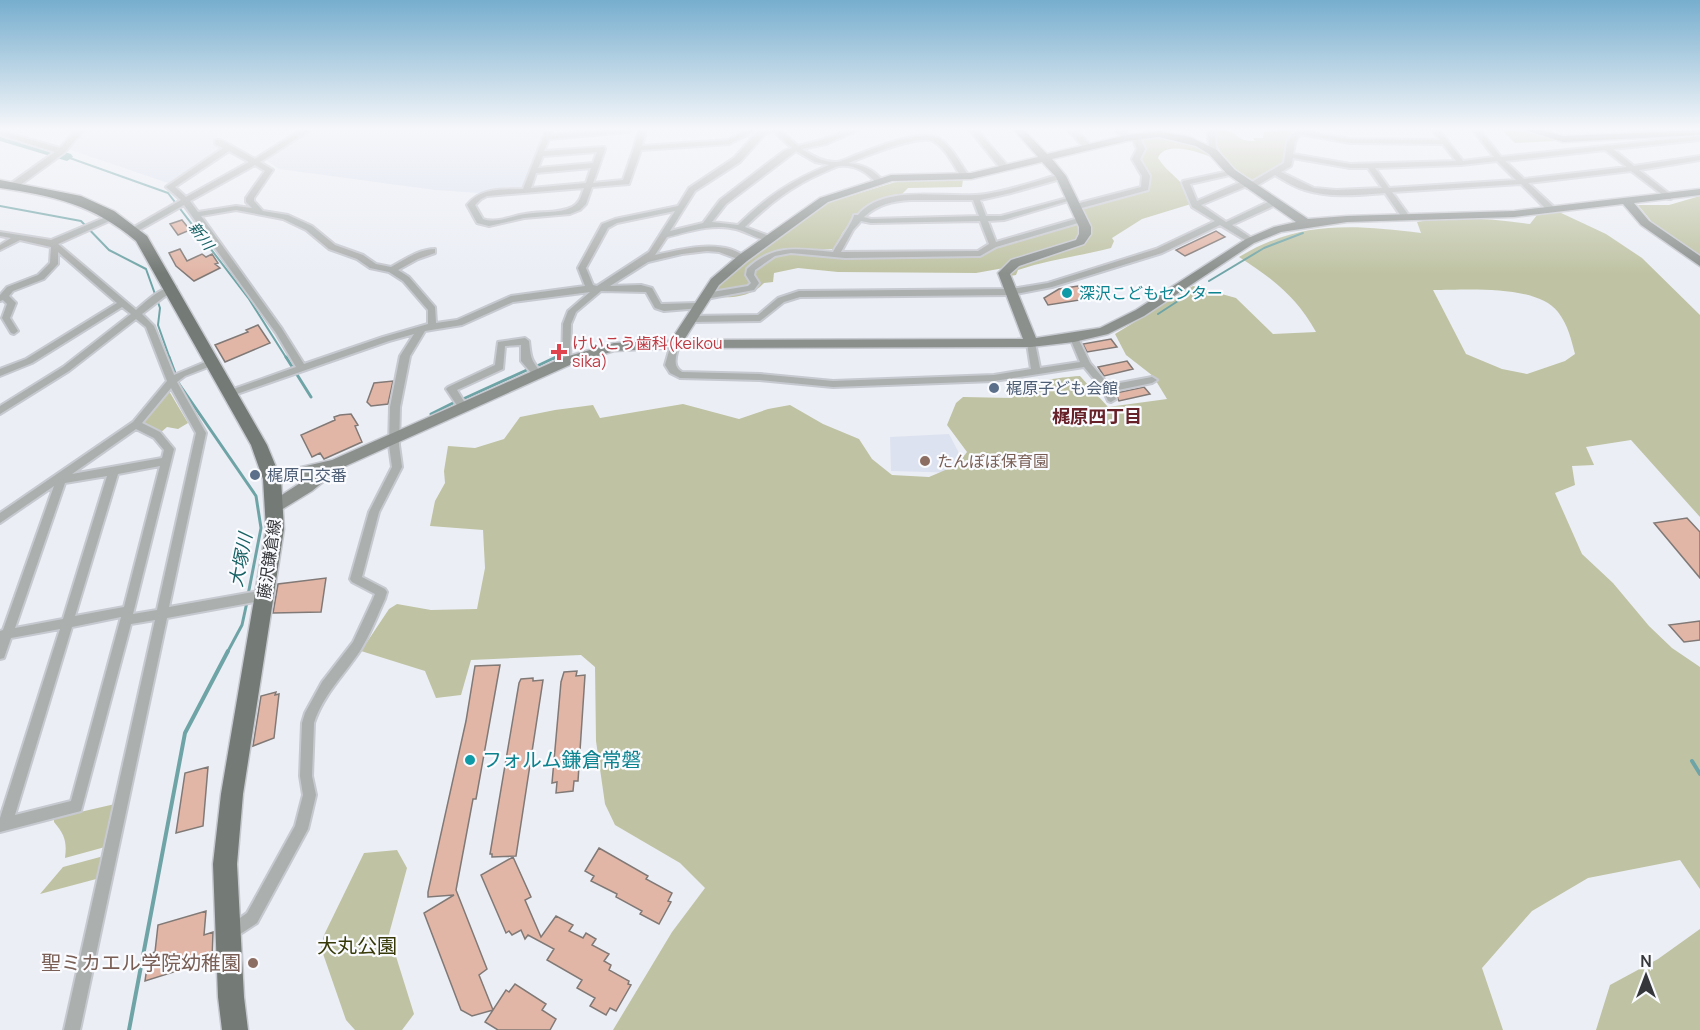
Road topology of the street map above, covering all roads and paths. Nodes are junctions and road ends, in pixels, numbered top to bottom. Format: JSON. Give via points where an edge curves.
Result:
{"nodes":[{"id":1,"x":183,"y":178,"type":"edge"},
{"id":2,"x":225,"y":178,"type":"edge"},
{"id":3,"x":264,"y":178,"type":"edge"},
{"id":4,"x":531,"y":178,"type":"edge"},
{"id":5,"x":591,"y":178,"type":"edge"},
{"id":6,"x":627,"y":178,"type":"edge"},
{"id":7,"x":710,"y":178,"type":"edge"},
{"id":8,"x":755,"y":178,"type":"edge"},
{"id":9,"x":807,"y":178,"type":"edge"},
{"id":10,"x":876,"y":178,"type":"edge"},
{"id":11,"x":896,"y":178,"type":"edge"},
{"id":12,"x":1053,"y":178,"type":"edge"},
{"id":13,"x":1062,"y":178,"type":"edge"},
{"id":14,"x":1146,"y":178,"type":"edge"},
{"id":15,"x":1206,"y":178,"type":"edge"},
{"id":16,"x":1240,"y":178,"type":"edge"},
{"id":17,"x":1263,"y":178,"type":"edge"},
{"id":18,"x":1286,"y":178,"type":"edge"},
{"id":19,"x":1379,"y":178,"type":"edge"},
{"id":20,"x":1518,"y":178,"type":"edge"},
{"id":21,"x":1565,"y":178,"type":"edge"},
{"id":22,"x":1644,"y":178,"type":"edge"},
{"id":23,"x":879,"y":181,"type":"junction"},
{"id":24,"x":1523,"y":183,"type":"junction"},
{"id":25,"x":1248,"y":184,"type":"junction"},
{"id":26,"x":7,"y":185,"type":"edge"},
{"id":27,"x":589,"y":185,"type":"junction"},
{"id":28,"x":526,"y":190,"type":"junction"},
{"id":29,"x":1387,"y":190,"type":"junction"},
{"id":30,"x":1700,"y":192,"type":"edge"},
{"id":31,"x":1668,"y":197,"type":"junction"},
{"id":32,"x":976,"y":198,"type":"junction"},
{"id":33,"x":185,"y":200,"type":"junction"},
{"id":34,"x":1626,"y":201,"type":"junction"},
{"id":35,"x":1275,"y":202,"type":"junction"},
{"id":36,"x":1073,"y":203,"type":"junction"},
{"id":37,"x":1196,"y":205,"type":"junction"},
{"id":38,"x":679,"y":208,"type":"junction"},
{"id":39,"x":1551,"y":209,"type":"junction"},
{"id":40,"x":261,"y":213,"type":"junction"},
{"id":41,"x":195,"y":215,"type":"junction"},
{"id":42,"x":114,"y":216,"type":"junction"},
{"id":43,"x":857,"y":217,"type":"junction"},
{"id":44,"x":1406,"y":217,"type":"junction"},
{"id":45,"x":984,"y":219,"type":"junction"},
{"id":46,"x":1082,"y":219,"type":"junction"},
{"id":47,"x":707,"y":223,"type":"junction"},
{"id":48,"x":1223,"y":223,"type":"junction"},
{"id":49,"x":1306,"y":223,"type":"junction"},
{"id":50,"x":741,"y":226,"type":"junction"},
{"id":51,"x":132,"y":230,"type":"junction"},
{"id":52,"x":0,"y":234,"type":"edge"},
{"id":53,"x":664,"y":235,"type":"junction"},
{"id":54,"x":18,"y":238,"type":"junction"},
{"id":55,"x":769,"y":239,"type":"junction"},
{"id":56,"x":1250,"y":241,"type":"junction"},
{"id":57,"x":54,"y":244,"type":"junction"},
{"id":58,"x":993,"y":245,"type":"junction"},
{"id":59,"x":0,"y":248,"type":"edge"},
{"id":60,"x":432,"y":251,"type":"dead end"},
{"id":61,"x":836,"y":253,"type":"junction"},
{"id":62,"x":742,"y":258,"type":"junction"},
{"id":63,"x":645,"y":260,"type":"junction"},
{"id":64,"x":1700,"y":262,"type":"edge"},
{"id":65,"x":392,"y":270,"type":"junction"},
{"id":66,"x":172,"y":289,"type":"junction"},
{"id":67,"x":597,"y":290,"type":"junction"},
{"id":68,"x":1011,"y":292,"type":"junction"},
{"id":69,"x":706,"y":296,"type":"junction"},
{"id":70,"x":2,"y":297,"type":"edge"},
{"id":71,"x":123,"y":303,"type":"junction"},
{"id":72,"x":698,"y":306,"type":"junction"},
{"id":73,"x":136,"y":315,"type":"junction"},
{"id":74,"x":691,"y":319,"type":"junction"},
{"id":75,"x":427,"y":327,"type":"junction"},
{"id":76,"x":14,"y":331,"type":"dead end"},
{"id":77,"x":1074,"y":338,"type":"junction"},
{"id":78,"x":1031,"y":343,"type":"junction"},
{"id":79,"x":675,"y":344,"type":"junction"},
{"id":80,"x":567,"y":361,"type":"junction"},
{"id":81,"x":213,"y":362,"type":"junction"},
{"id":82,"x":1086,"y":364,"type":"junction"},
{"id":83,"x":301,"y":368,"type":"junction"},
{"id":84,"x":1036,"y":372,"type":"junction"},
{"id":85,"x":0,"y":373,"type":"edge"},
{"id":86,"x":537,"y":374,"type":"junction"},
{"id":87,"x":1152,"y":380,"type":"dead end"},
{"id":88,"x":172,"y":381,"type":"junction"},
{"id":89,"x":1107,"y":389,"type":"junction"},
{"id":90,"x":231,"y":393,"type":"junction"},
{"id":91,"x":1111,"y":399,"type":"dead end"},
{"id":92,"x":463,"y":408,"type":"junction"},
{"id":93,"x":0,"y":411,"type":"edge"},
{"id":94,"x":136,"y":424,"type":"junction"},
{"id":95,"x":395,"y":438,"type":"junction"},
{"id":96,"x":167,"y":461,"type":"junction"},
{"id":97,"x":335,"y":465,"type":"junction"},
{"id":98,"x":114,"y":470,"type":"junction"},
{"id":99,"x":61,"y":478,"type":"junction"},
{"id":100,"x":272,"y":478,"type":"junction"},
{"id":101,"x":276,"y":506,"type":"junction"},
{"id":102,"x":0,"y":519,"type":"edge"},
{"id":103,"x":265,"y":595,"type":"junction"},
{"id":104,"x":163,"y":613,"type":"junction"},
{"id":105,"x":128,"y":615,"type":"junction"},
{"id":106,"x":68,"y":623,"type":"junction"},
{"id":107,"x":3,"y":635,"type":"edge"},
{"id":108,"x":0,"y":654,"type":"edge"},
{"id":109,"x":3,"y":824,"type":"edge"},
{"id":110,"x":228,"y":935,"type":"junction"},
{"id":111,"x":72,"y":1030,"type":"edge"},
{"id":112,"x":235,"y":1030,"type":"edge"}],
"edges":[{"from":1,"to":33,"type":"street","via":[[170,187]]},
{"from":2,"to":33,"type":"street"},
{"from":3,"to":40,"type":"street","via":[[250,198]]},
{"from":4,"to":28,"type":"street"},
{"from":5,"to":27,"type":"street"},
{"from":6,"to":27,"type":"street","via":[[620,184]]},
{"from":7,"to":38,"type":"street","via":[[692,190]]},
{"from":8,"to":47,"type":"street","via":[[723,201]]},
{"from":9,"to":50,"type":"street","via":[[761,207]]},
{"from":10,"to":23,"type":"street"},
{"from":11,"to":23,"type":"street"},
{"from":12,"to":32,"type":"street"},
{"from":13,"to":36,"type":"street"},
{"from":14,"to":36,"type":"street","via":[[1145,188]]},
{"from":15,"to":37,"type":"street","via":[[1186,183]]},
{"from":16,"to":25,"type":"street"},
{"from":17,"to":25,"type":"street"},
{"from":18,"to":29,"type":"street","via":[[1320,191]]},
{"from":19,"to":29,"type":"street"},
{"from":20,"to":24,"type":"street"},
{"from":21,"to":24,"type":"street"},
{"from":22,"to":31,"type":"street"},
{"from":23,"to":55,"type":"street","via":[[824,200]]},
{"from":24,"to":29,"type":"street"},
{"from":24,"to":39,"type":"street"},
{"from":25,"to":35,"type":"street"},
{"from":25,"to":37,"type":"street"},
{"from":26,"to":42,"type":"main road","name":"藤沢鎌倉線","via":[[70,196]]},
{"from":27,"to":28,"type":"street"},
{"from":27,"to":28,"type":"street","via":[[580,205],[562,213],[484,224],[471,205],[486,194]]},
{"from":29,"to":44,"type":"street"},
{"from":30,"to":31,"type":"street"},
{"from":31,"to":34,"type":"street"},
{"from":32,"to":43,"type":"street","via":[[893,198],[873,204]]},
{"from":32,"to":45,"type":"street"},
{"from":33,"to":41,"type":"street"},
{"from":33,"to":51,"type":"street"},
{"from":34,"to":39,"type":"street"},
{"from":34,"to":64,"type":"street","via":[[1645,223]]},
{"from":35,"to":48,"type":"street"},
{"from":35,"to":49,"type":"street"},
{"from":36,"to":45,"type":"street"},
{"from":36,"to":46,"type":"street"},
{"from":37,"to":48,"type":"street"},
{"from":38,"to":53,"type":"street"},
{"from":38,"to":67,"type":"street","via":[[615,222],[602,229],[582,268],[589,286]]},
{"from":39,"to":44,"type":"street"},
{"from":40,"to":41,"type":"street","via":[[236,208]]},
{"from":40,"to":65,"type":"street","via":[[285,217],[309,228],[332,247],[360,256],[373,266]]},
{"from":41,"to":83,"type":"street"},
{"from":42,"to":51,"type":"main road","name":"藤沢鎌倉線"},
{"from":42,"to":57,"type":"street"},
{"from":43,"to":45,"type":"street","via":[[871,221]]},
{"from":43,"to":61,"type":"street"},
{"from":44,"to":49,"type":"street"},
{"from":45,"to":58,"type":"street"},
{"from":46,"to":58,"type":"street"},
{"from":46,"to":68,"type":"street","via":[[1085,234],[1080,242],[1016,263],[1004,273]]},
{"from":47,"to":50,"type":"street"},
{"from":47,"to":53,"type":"street"},
{"from":48,"to":56,"type":"street"},
{"from":48,"to":68,"type":"street","via":[[1159,251],[1049,285]]},
{"from":49,"to":56,"type":"street"},
{"from":50,"to":55,"type":"street"},
{"from":51,"to":66,"type":"main road","name":"藤沢鎌倉線","via":[[142,239]]},
{"from":52,"to":54,"type":"street"},
{"from":53,"to":63,"type":"street"},
{"from":54,"to":57,"type":"street"},
{"from":54,"to":59,"type":"street"},
{"from":55,"to":62,"type":"street"},
{"from":56,"to":77,"type":"street","via":[[1140,314],[1104,331]]},
{"from":57,"to":70,"type":"street","via":[[54,264],[46,274],[10,289]]},
{"from":57,"to":71,"type":"street"},
{"from":58,"to":61,"type":"street","via":[[980,253]]},
{"from":60,"to":65,"type":"street"},
{"from":61,"to":69,"type":"street","via":[[779,252],[751,269],[755,283],[751,288]]},
{"from":62,"to":63,"type":"street","via":[[723,249],[708,248]]},
{"from":62,"to":69,"type":"street","via":[[715,282]]},
{"from":63,"to":67,"type":"street"},
{"from":65,"to":75,"type":"street","via":[[406,279],[432,309]]},
{"from":66,"to":73,"type":"street"},
{"from":66,"to":81,"type":"main road","name":"藤沢鎌倉線"},
{"from":67,"to":72,"type":"street","via":[[641,288],[649,290],[658,306],[664,308]]},
{"from":67,"to":75,"type":"street","via":[[517,298],[459,323]]},
{"from":67,"to":80,"type":"street","via":[[577,305],[570,317]]},
{"from":68,"to":74,"type":"street","via":[[799,294],[781,300],[760,318]]},
{"from":68,"to":78,"type":"street"},
{"from":69,"to":72,"type":"street"},
{"from":70,"to":76,"type":"street","via":[[12,303],[6,318]]},
{"from":71,"to":73,"type":"street"},
{"from":71,"to":85,"type":"street","via":[[29,361]]},
{"from":72,"to":74,"type":"street"},
{"from":73,"to":88,"type":"street","via":[[150,326]]},
{"from":73,"to":93,"type":"street","via":[[66,369]]},
{"from":74,"to":79,"type":"street"},
{"from":75,"to":83,"type":"street"},
{"from":75,"to":95,"type":"street","via":[[405,356],[395,407]]},
{"from":77,"to":78,"type":"street"},
{"from":77,"to":82,"type":"street"},
{"from":78,"to":79,"type":"street"},
{"from":78,"to":84,"type":"street"},
{"from":79,"to":80,"type":"street","via":[[614,347]]},
{"from":79,"to":84,"type":"street","via":[[670,368],[684,376],[760,377],[833,384],[994,378]]},
{"from":80,"to":86,"type":"street"},
{"from":81,"to":88,"type":"street"},
{"from":81,"to":90,"type":"main road","name":"藤沢鎌倉線"},
{"from":82,"to":84,"type":"street"},
{"from":82,"to":89,"type":"street"},
{"from":83,"to":90,"type":"street"},
{"from":86,"to":92,"type":"street"},
{"from":86,"to":92,"type":"street","via":[[526,361],[525,341],[501,344],[500,367],[451,389]]},
{"from":87,"to":89,"type":"street"},
{"from":88,"to":94,"type":"street"},
{"from":88,"to":104,"type":"street","via":[[201,433]]},
{"from":89,"to":91,"type":"street"},
{"from":90,"to":100,"type":"main road","name":"藤沢鎌倉線"},
{"from":92,"to":95,"type":"street"},
{"from":94,"to":96,"type":"street","via":[[167,444]]},
{"from":94,"to":99,"type":"street"},
{"from":95,"to":97,"type":"street"},
{"from":95,"to":110,"type":"street","via":[[397,467],[374,512],[356,579],[381,592],[379,599],[357,646],[311,713],[306,776],[310,783],[301,829],[252,918]]},
{"from":96,"to":98,"type":"street"},
{"from":96,"to":105,"type":"street"},
{"from":97,"to":100,"type":"street"},
{"from":97,"to":101,"type":"street"},
{"from":98,"to":99,"type":"street"},
{"from":98,"to":106,"type":"street"},
{"from":99,"to":102,"type":"street"},
{"from":99,"to":107,"type":"street"},
{"from":100,"to":101,"type":"main road","name":"藤沢鎌倉線"},
{"from":101,"to":103,"type":"main road","name":"藤沢鎌倉線"},
{"from":103,"to":104,"type":"street"},
{"from":103,"to":110,"type":"main road","name":"藤沢鎌倉線","via":[[231,794],[225,864]]},
{"from":104,"to":105,"type":"street"},
{"from":104,"to":111,"type":"street"},
{"from":105,"to":106,"type":"street"},
{"from":105,"to":109,"type":"street","via":[[76,806]]},
{"from":106,"to":107,"type":"street"},
{"from":106,"to":109,"type":"street"},
{"from":107,"to":108,"type":"street"},
{"from":110,"to":112,"type":"main road","name":"藤沢鎌倉線"}]}
